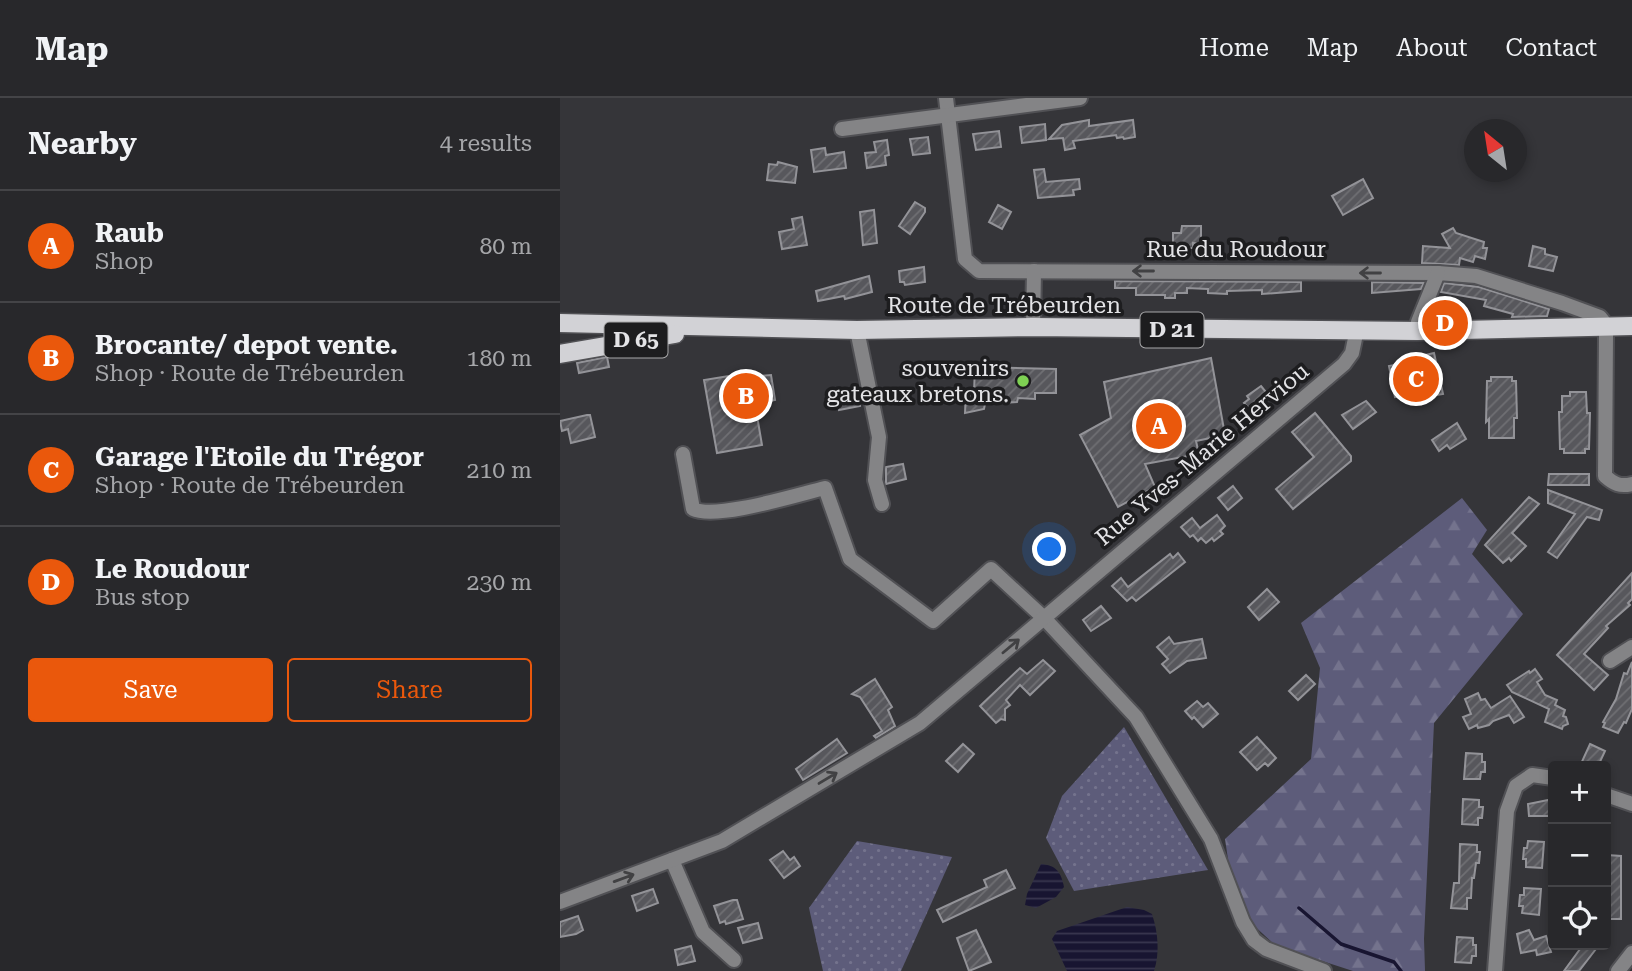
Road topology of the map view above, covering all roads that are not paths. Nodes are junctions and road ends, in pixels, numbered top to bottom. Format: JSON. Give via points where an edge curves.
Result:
{"nodes":[{"id":1,"x":946,"y":98,"type":"edge"},
{"id":2,"x":1080,"y":98,"type":"edge"},
{"id":3,"x":948,"y":117,"type":"junction"},
{"id":4,"x":842,"y":129,"type":"dead end"},
{"id":5,"x":1034,"y":271,"type":"junction"},
{"id":6,"x":1438,"y":273,"type":"junction"},
{"id":7,"x":560,"y":323,"type":"edge"},
{"id":8,"x":1632,"y":326,"type":"edge"},
{"id":9,"x":713,"y":327,"type":"junction"},
{"id":10,"x":1033,"y":327,"type":"junction"},
{"id":11,"x":1608,"y":327,"type":"junction"},
{"id":12,"x":1357,"y":329,"type":"junction"},
{"id":13,"x":857,"y":330,"type":"junction"},
{"id":14,"x":1418,"y":331,"type":"junction"},
{"id":15,"x":560,"y":354,"type":"edge"},
{"id":16,"x":683,"y":454,"type":"dead end"},
{"id":17,"x":1632,"y":484,"type":"edge"},
{"id":18,"x":882,"y":504,"type":"dead end"},
{"id":19,"x":1044,"y":618,"type":"junction"},
{"id":20,"x":1632,"y":647,"type":"edge"},
{"id":21,"x":1610,"y":661,"type":"dead end"},
{"id":22,"x":1548,"y":777,"type":"edge"},
{"id":23,"x":1611,"y":797,"type":"edge"},
{"id":24,"x":1632,"y":804,"type":"edge"},
{"id":25,"x":672,"y":860,"type":"junction"},
{"id":26,"x":560,"y":902,"type":"edge"},
{"id":27,"x":1632,"y":953,"type":"edge"},
{"id":28,"x":734,"y":960,"type":"dead end"},
{"id":29,"x":1324,"y":971,"type":"edge"},
{"id":30,"x":1495,"y":971,"type":"edge"},
{"id":31,"x":1618,"y":971,"type":"edge"}],
"edges":[{"from":1,"to":3,"type":"street","name":"Rue du Roudour"},
{"from":2,"to":3,"type":"street"},
{"from":3,"to":4,"type":"street"},
{"from":3,"to":5,"type":"street","name":"Rue du Roudour","via":[[965,259],[979,271]]},
{"from":6,"to":5,"type":"street","name":"Rue du Roudour","one_way":true},
{"from":5,"to":10,"type":"street"},
{"from":6,"to":11,"type":"street","name":"Rue du Roudour","via":[[1476,276],[1562,303],[1601,317]]},
{"from":6,"to":14,"type":"street"},
{"from":7,"to":9,"type":"main road","name":"Route de Trébeurden","number":"D 21"},
{"from":8,"to":11,"type":"main road","name":"Route de Trébeurden","number":"D 21"},
{"from":9,"to":13,"type":"main road","name":"Route de Trébeurden","number":"D 21"},
{"from":9,"to":15,"type":"main road","name":"Route de Trébeurden","number":"D 65"},
{"from":10,"to":12,"type":"main road","name":"Route de Trébeurden","number":"D 21"},
{"from":10,"to":13,"type":"main road","name":"Route de Trébeurden","number":"D 21"},
{"from":11,"to":14,"type":"main road","name":"Route de Trébeurden","number":"D 21"},
{"from":11,"to":17,"type":"street","via":[[1605,476],[1613,484]]},
{"from":12,"to":14,"type":"main road","name":"Route de Trébeurden","number":"D 21"},
{"from":12,"to":19,"type":"street","name":"Rue Yves-Marie Herviou","via":[[1352,353],[1344,364]]},
{"from":13,"to":18,"type":"street","via":[[879,437],[875,480]]},
{"from":16,"to":19,"type":"street","via":[[693,509],[701,513],[825,488],[850,559],[933,621],[991,569]]},
{"from":25,"to":19,"type":"street","name":"Rue Yves-Marie Herviou","one_way":true,"via":[[722,841],[920,723]]},
{"from":19,"to":29,"type":"street","via":[[1136,717],[1211,839],[1254,940]]},
{"from":20,"to":21,"type":"street"},
{"from":22,"to":30,"type":"street","via":[[1532,775],[1516,786],[1507,811]]},
{"from":23,"to":24,"type":"street"},
{"from":26,"to":25,"type":"street","name":"Rue Yves-Marie Herviou","one_way":true},
{"from":25,"to":28,"type":"street","via":[[703,932]]},
{"from":27,"to":31,"type":"street"}]}
